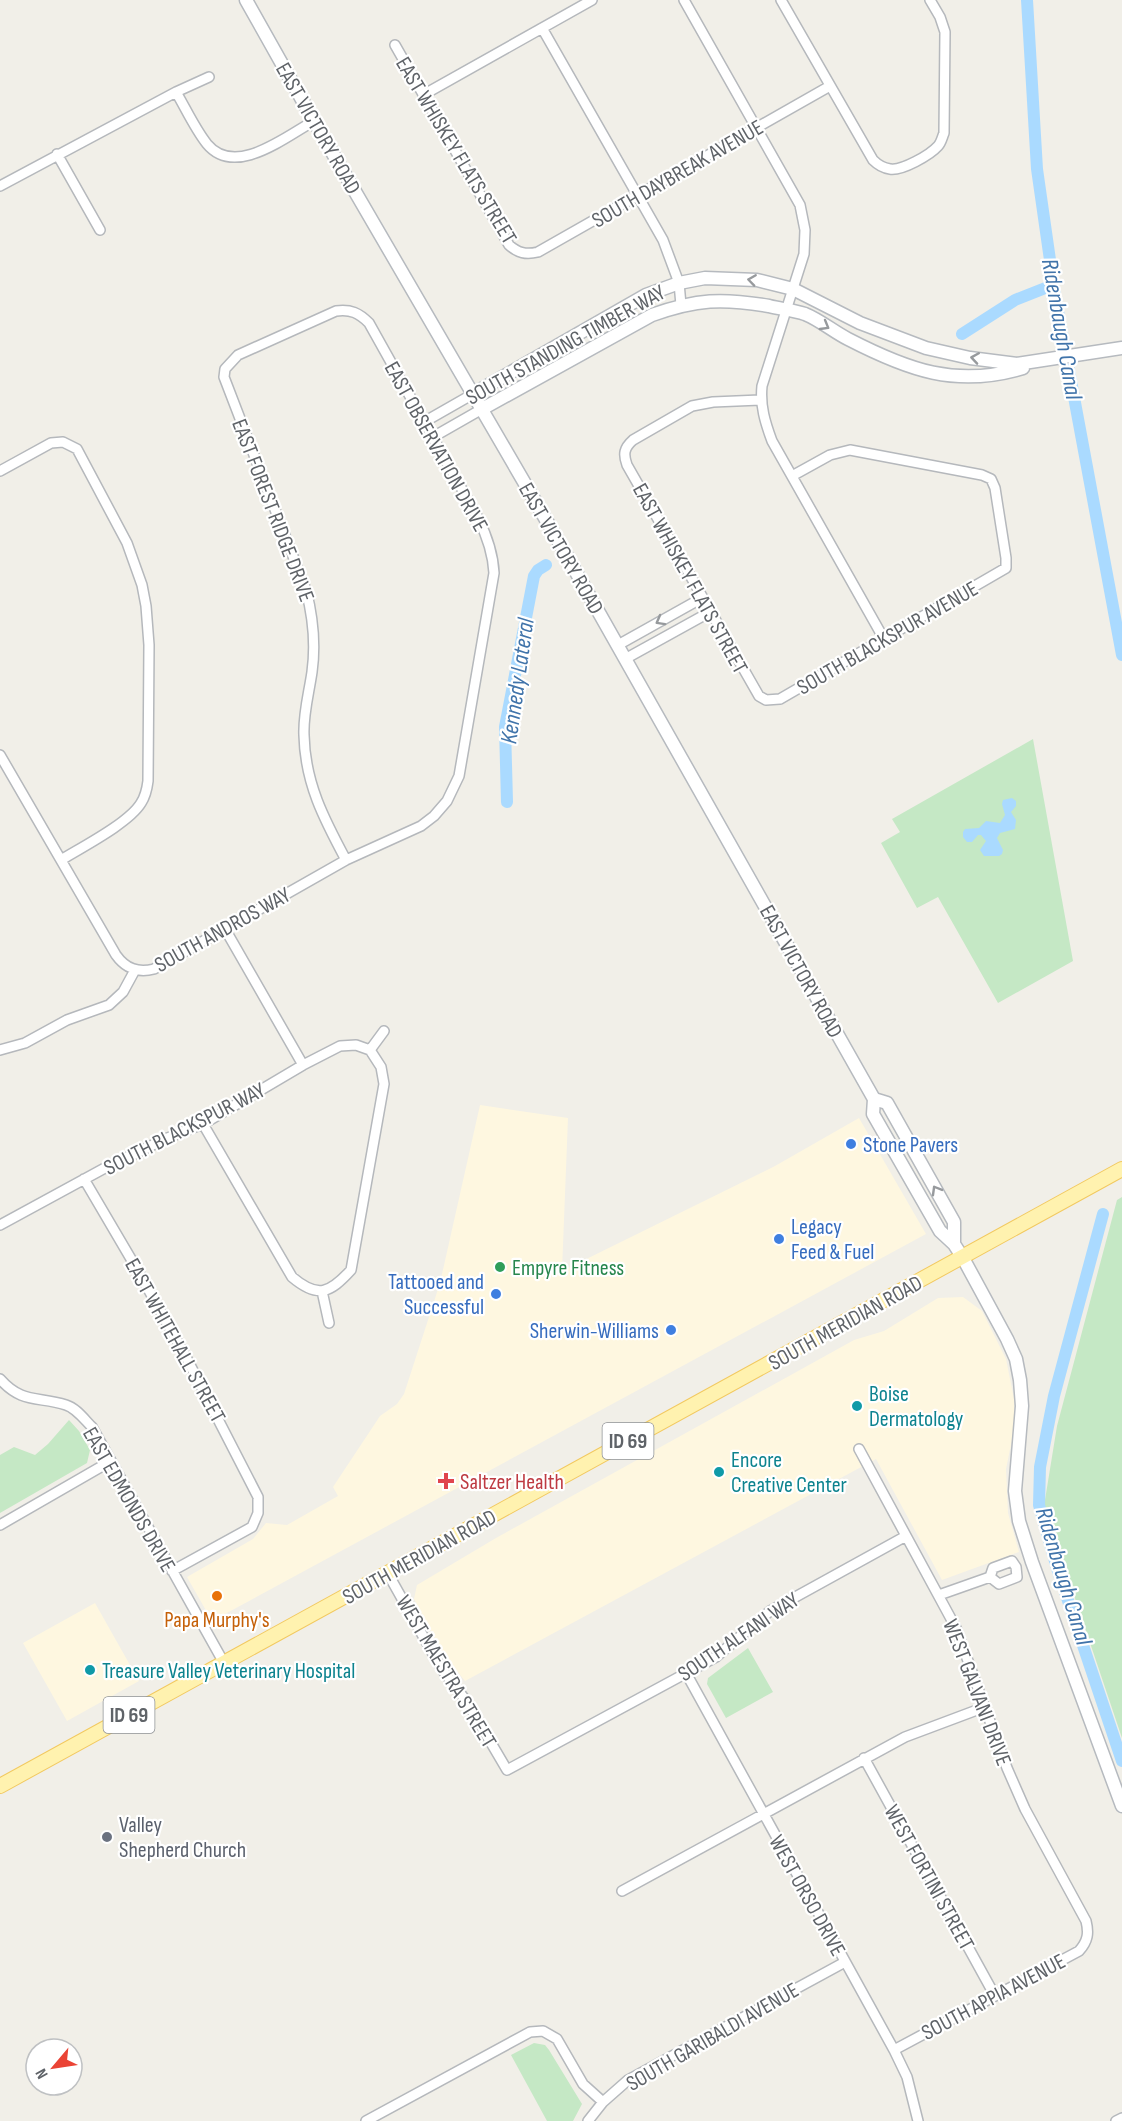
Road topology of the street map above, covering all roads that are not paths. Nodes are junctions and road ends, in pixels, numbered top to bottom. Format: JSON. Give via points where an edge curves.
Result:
{"nodes":[{"id":1,"x":246,"y":0,"type":"edge"},
{"id":2,"x":592,"y":0,"type":"edge"},
{"id":3,"x":684,"y":0,"type":"edge"},
{"id":4,"x":781,"y":0,"type":"edge"},
{"id":5,"x":930,"y":0,"type":"edge"},
{"id":6,"x":542,"y":28,"type":"junction"},
{"id":7,"x":395,"y":45,"type":"dead end"},
{"id":8,"x":209,"y":77,"type":"dead end"},
{"id":9,"x":830,"y":86,"type":"junction"},
{"id":10,"x":176,"y":92,"type":"junction"},
{"id":11,"x":423,"y":95,"type":"junction"},
{"id":12,"x":314,"y":121,"type":"junction"},
{"id":13,"x":756,"y":128,"type":"junction"},
{"id":14,"x":57,"y":154,"type":"junction"},
{"id":15,"x":0,"y":186,"type":"edge"},
{"id":16,"x":637,"y":195,"type":"junction"},
{"id":17,"x":100,"y":230,"type":"dead end"},
{"id":18,"x":522,"y":253,"type":"joint"},
{"id":19,"x":679,"y":283,"type":"junction"},
{"id":20,"x":793,"y":289,"type":"junction"},
{"id":21,"x":681,"y":305,"type":"junction"},
{"id":22,"x":786,"y":310,"type":"junction"},
{"id":23,"x":1122,"y":348,"type":"edge"},
{"id":24,"x":1053,"y":359,"type":"junction"},
{"id":25,"x":225,"y":369,"type":"joint"},
{"id":26,"x":473,"y":394,"type":"junction"},
{"id":27,"x":760,"y":400,"type":"junction"},
{"id":28,"x":482,"y":409,"type":"junction"},
{"id":29,"x":424,"y":422,"type":"junction"},
{"id":30,"x":433,"y":437,"type":"junction"},
{"id":31,"x":0,"y":471,"type":"edge"},
{"id":32,"x":792,"y":476,"type":"junction"},
{"id":33,"x":702,"y":598,"type":"junction"},
{"id":34,"x":710,"y":612,"type":"junction"},
{"id":35,"x":884,"y":639,"type":"junction"},
{"id":36,"x":618,"y":645,"type":"junction"},
{"id":37,"x":626,"y":659,"type":"junction"},
{"id":38,"x":766,"y":700,"type":"joint"},
{"id":39,"x":0,"y":755,"type":"edge"},
{"id":40,"x":447,"y":801,"type":"joint"},
{"id":41,"x":61,"y":860,"type":"junction"},
{"id":42,"x":346,"y":860,"type":"junction"},
{"id":43,"x":225,"y":929,"type":"junction"},
{"id":44,"x":135,"y":970,"type":"junction"},
{"id":45,"x":384,"y":1031,"type":"dead end"},
{"id":46,"x":0,"y":1050,"type":"edge"},
{"id":47,"x":370,"y":1050,"type":"junction"},
{"id":48,"x":303,"y":1065,"type":"junction"},
{"id":49,"x":203,"y":1124,"type":"junction"},
{"id":50,"x":1122,"y":1169,"type":"edge"},
{"id":51,"x":84,"y":1179,"type":"junction"},
{"id":52,"x":0,"y":1225,"type":"edge"},
{"id":53,"x":963,"y":1258,"type":"junction"},
{"id":54,"x":322,"y":1291,"type":"junction"},
{"id":55,"x":329,"y":1323,"type":"dead end"},
{"id":56,"x":0,"y":1379,"type":"edge"},
{"id":57,"x":859,"y":1449,"type":"dead end"},
{"id":58,"x":111,"y":1461,"type":"junction"},
{"id":59,"x":0,"y":1526,"type":"edge"},
{"id":60,"x":906,"y":1536,"type":"junction"},
{"id":61,"x":1032,"y":1562,"type":"junction"},
{"id":62,"x":1016,"y":1567,"type":"junction"},
{"id":63,"x":172,"y":1571,"type":"junction"},
{"id":64,"x":387,"y":1572,"type":"junction"},
{"id":65,"x":990,"y":1577,"type":"junction"},
{"id":66,"x":939,"y":1595,"type":"junction"},
{"id":67,"x":224,"y":1663,"type":"junction"},
{"id":68,"x":686,"y":1672,"type":"junction"},
{"id":69,"x":985,"y":1707,"type":"junction"},
{"id":70,"x":864,"y":1758,"type":"junction"},
{"id":71,"x":507,"y":1770,"type":"joint"},
{"id":72,"x":0,"y":1786,"type":"edge"},
{"id":73,"x":1122,"y":1806,"type":"edge"},
{"id":74,"x":763,"y":1813,"type":"junction"},
{"id":75,"x":622,"y":1891,"type":"dead end"},
{"id":76,"x":1088,"y":1938,"type":"joint"},
{"id":77,"x":845,"y":1962,"type":"junction"},
{"id":78,"x":995,"y":1996,"type":"junction"},
{"id":79,"x":894,"y":2050,"type":"junction"},
{"id":80,"x":603,"y":2102,"type":"junction"},
{"id":81,"x":1122,"y":2118,"type":"edge"},
{"id":82,"x":366,"y":2121,"type":"edge"},
{"id":83,"x":588,"y":2121,"type":"edge"},
{"id":84,"x":918,"y":2121,"type":"edge"},
{"id":85,"x":1116,"y":2121,"type":"edge"}],
"edges":[{"from":1,"to":12,"type":"main road","name":"EAST VICTORY ROAD"},
{"from":2,"to":6,"type":"street"},
{"from":3,"to":13,"type":"street"},
{"from":4,"to":9,"type":"street"},
{"from":5,"to":9,"type":"street","via":[[945,32],[944,133],[933,151],[905,167],[880,166]]},
{"from":6,"to":11,"type":"street"},
{"from":6,"to":16,"type":"street"},
{"from":7,"to":11,"type":"street","name":"EAST WHISKEY FLATS STREET"},
{"from":8,"to":10,"type":"street"},
{"from":9,"to":13,"type":"street","name":"SOUTH DAYBREAK AVENUE"},
{"from":10,"to":12,"type":"street","via":[[208,145],[227,158],[250,156]]},
{"from":10,"to":14,"type":"street"},
{"from":11,"to":18,"type":"street","name":"EAST WHISKEY FLATS STREET","via":[[509,245]]},
{"from":12,"to":26,"type":"main road","name":"EAST VICTORY ROAD"},
{"from":13,"to":16,"type":"street","name":"SOUTH DAYBREAK AVENUE"},
{"from":13,"to":20,"type":"street","via":[[800,205],[804,254]]},
{"from":14,"to":15,"type":"street"},
{"from":14,"to":17,"type":"street"},
{"from":16,"to":18,"type":"street","name":"SOUTH DAYBREAK AVENUE","via":[[538,252]]},
{"from":16,"to":19,"type":"street","via":[[663,240]]},
{"from":20,"to":19,"type":"main road","name":"SOUTH STANDING TIMBER WAY","one_way":true,"via":[[730,278]]},
{"from":19,"to":21,"type":"street"},
{"from":19,"to":26,"type":"main road","name":"SOUTH STANDING TIMBER WAY","via":[[646,295]]},
{"from":20,"to":22,"type":"street"},
{"from":24,"to":20,"type":"main road","name":"SOUTH STANDING TIMBER WAY","one_way":true,"via":[[1017,364],[926,348],[860,323]]},
{"from":21,"to":22,"type":"main road","name":"SOUTH STANDING TIMBER WAY","via":[[730,300]]},
{"from":21,"to":28,"type":"main road","name":"SOUTH STANDING TIMBER WAY","via":[[652,315]]},
{"from":22,"to":24,"type":"main road","name":"SOUTH STANDING TIMBER WAY","one_way":true,"via":[[804,314],[905,366],[952,377],[986,375]]},
{"from":22,"to":27,"type":"street"},
{"from":23,"to":24,"type":"main road","name":"SOUTH STANDING TIMBER WAY"},
{"from":25,"to":29,"type":"street","name":"EAST OBSERVATION DRIVE","via":[[238,355],[345,309],[369,323]]},
{"from":25,"to":42,"type":"street","name":"EAST FOREST RIDGE DRIVE","via":[[226,384],[306,590],[314,651],[305,714],[305,756],[323,819]]},
{"from":26,"to":28,"type":"main road","name":"EAST VICTORY ROAD"},
{"from":26,"to":29,"type":"street","name":"SOUTH STANDING TIMBER WAY"},
{"from":27,"to":32,"type":"street","via":[[772,441]]},
{"from":27,"to":33,"type":"street","name":"EAST WHISKEY FLATS STREET","via":[[692,406],[633,440],[624,451],[627,465]]},
{"from":28,"to":30,"type":"street","name":"SOUTH STANDING TIMBER WAY"},
{"from":28,"to":36,"type":"main road","name":"EAST VICTORY ROAD"},
{"from":29,"to":30,"type":"street","name":"EAST OBSERVATION DRIVE"},
{"from":30,"to":40,"type":"street","name":"EAST OBSERVATION DRIVE","via":[[487,536],[494,573],[459,776]]},
{"from":31,"to":41,"type":"street","via":[[51,443],[69,443],[80,453],[127,543],[146,606],[148,781],[141,803],[123,821]]},
{"from":32,"to":35,"type":"street"},
{"from":32,"to":35,"type":"street","name":"SOUTH BLACKSPUR AVENUE","via":[[830,455],[850,450],[991,479],[1006,568]]},
{"from":33,"to":34,"type":"street","name":"EAST WHISKEY FLATS STREET"},
{"from":33,"to":36,"type":"street","one_way":true},
{"from":34,"to":37,"type":"street"},
{"from":34,"to":38,"type":"street","name":"EAST WHISKEY FLATS STREET","via":[[754,691]]},
{"from":35,"to":38,"type":"street","name":"SOUTH BLACKSPUR AVENUE","via":[[780,699]]},
{"from":36,"to":37,"type":"main road","name":"EAST VICTORY ROAD"},
{"from":37,"to":53,"type":"main road","name":"EAST VICTORY ROAD","via":[[874,1099],[887,1103],[954,1222],[954,1244]]},
{"from":39,"to":41,"type":"street"},
{"from":40,"to":42,"type":"street","name":"SOUTH ANDROS WAY","via":[[421,826]]},
{"from":41,"to":44,"type":"street","via":[[116,955]]},
{"from":42,"to":43,"type":"street","name":"SOUTH ANDROS WAY"},
{"from":43,"to":44,"type":"street","name":"SOUTH ANDROS WAY","via":[[154,969]]},
{"from":43,"to":48,"type":"street"},
{"from":44,"to":46,"type":"street","name":"SOUTH ANDROS WAY","via":[[123,992],[109,1005],[67,1020],[25,1043]]},
{"from":45,"to":47,"type":"street"},
{"from":47,"to":48,"type":"street","name":"SOUTH BLACKSPUR WAY","via":[[357,1045],[340,1046]]},
{"from":47,"to":54,"type":"street","via":[[381,1066],[384,1084],[351,1270],[337,1285]]},
{"from":48,"to":49,"type":"street","name":"SOUTH BLACKSPUR WAY"},
{"from":49,"to":51,"type":"street","name":"SOUTH BLACKSPUR WAY"},
{"from":49,"to":54,"type":"street","via":[[292,1277],[306,1289]]},
{"from":50,"to":53,"type":"main road","name":"SOUTH MERIDIAN ROAD","number":"ID 69"},
{"from":51,"to":52,"type":"street","name":"SOUTH BLACKSPUR WAY"},
{"from":51,"to":63,"type":"street","name":"EAST WHITEHALL STREET","via":[[187,1359],[254,1487],[259,1505],[252,1527]]},
{"from":53,"to":61,"type":"main road","name":"EAST VICTORY ROAD","via":[[1016,1359],[1022,1406],[1015,1491],[1019,1521]]},
{"from":53,"to":64,"type":"main road","name":"SOUTH MERIDIAN ROAD","number":"ID 69"},
{"from":54,"to":55,"type":"street"},
{"from":56,"to":58,"type":"street","name":"EAST EDMONDS DRIVE","via":[[9,1390],[26,1398],[68,1405],[92,1427]]},
{"from":57,"to":60,"type":"street","name":"WEST GALVANI DRIVE"},
{"from":58,"to":59,"type":"street"},
{"from":58,"to":63,"type":"street","name":"EAST EDMONDS DRIVE"},
{"from":60,"to":66,"type":"street","name":"WEST GALVANI DRIVE"},
{"from":60,"to":68,"type":"street","name":"SOUTH ALFANI WAY","via":[[770,1611],[716,1657]]},
{"from":61,"to":62,"type":"street"},
{"from":61,"to":73,"type":"main road","name":"EAST VICTORY ROAD"},
{"from":62,"to":65,"type":"street","via":[[1011,1561],[993,1568]]},
{"from":62,"to":65,"type":"street","via":[[1017,1577],[999,1584]]},
{"from":63,"to":67,"type":"street","name":"EAST EDMONDS DRIVE"},
{"from":64,"to":67,"type":"main road","name":"SOUTH MERIDIAN ROAD","number":"ID 69"},
{"from":64,"to":71,"type":"street","name":"WEST MAESTRA STREET","via":[[441,1668],[467,1702]]},
{"from":65,"to":66,"type":"street"},
{"from":66,"to":69,"type":"street","name":"WEST GALVANI DRIVE","via":[[956,1628]]},
{"from":67,"to":72,"type":"main road","name":"SOUTH MERIDIAN ROAD","number":"ID 69"},
{"from":68,"to":71,"type":"street","name":"SOUTH ALFANI WAY"},
{"from":68,"to":74,"type":"street","name":"WEST ORSO DRIVE"},
{"from":69,"to":70,"type":"street","via":[[904,1737]]},
{"from":69,"to":76,"type":"street","name":"WEST GALVANI DRIVE","via":[[1025,1809],[1086,1921]]},
{"from":70,"to":74,"type":"street"},
{"from":70,"to":78,"type":"street","name":"WEST FORTINI STREET"},
{"from":74,"to":75,"type":"street"},
{"from":74,"to":77,"type":"street","name":"WEST ORSO DRIVE"},
{"from":76,"to":78,"type":"street","name":"SOUTH APPIA AVENUE","via":[[1079,1951]]},
{"from":77,"to":79,"type":"street","name":"WEST ORSO DRIVE"},
{"from":77,"to":80,"type":"street","name":"SOUTH GARIBALDI AVENUE","via":[[628,2080]]},
{"from":78,"to":79,"type":"street","name":"SOUTH APPIA AVENUE"},
{"from":79,"to":84,"type":"street","name":"WEST ORSO DRIVE","via":[[907,2077]]},
{"from":80,"to":82,"type":"street","via":[[583,2084],[557,2038],[543,2031],[530,2032]]},
{"from":80,"to":83,"type":"street","name":"SOUTH GARIBALDI AVENUE"},
{"from":81,"to":85,"type":"street"}]}
